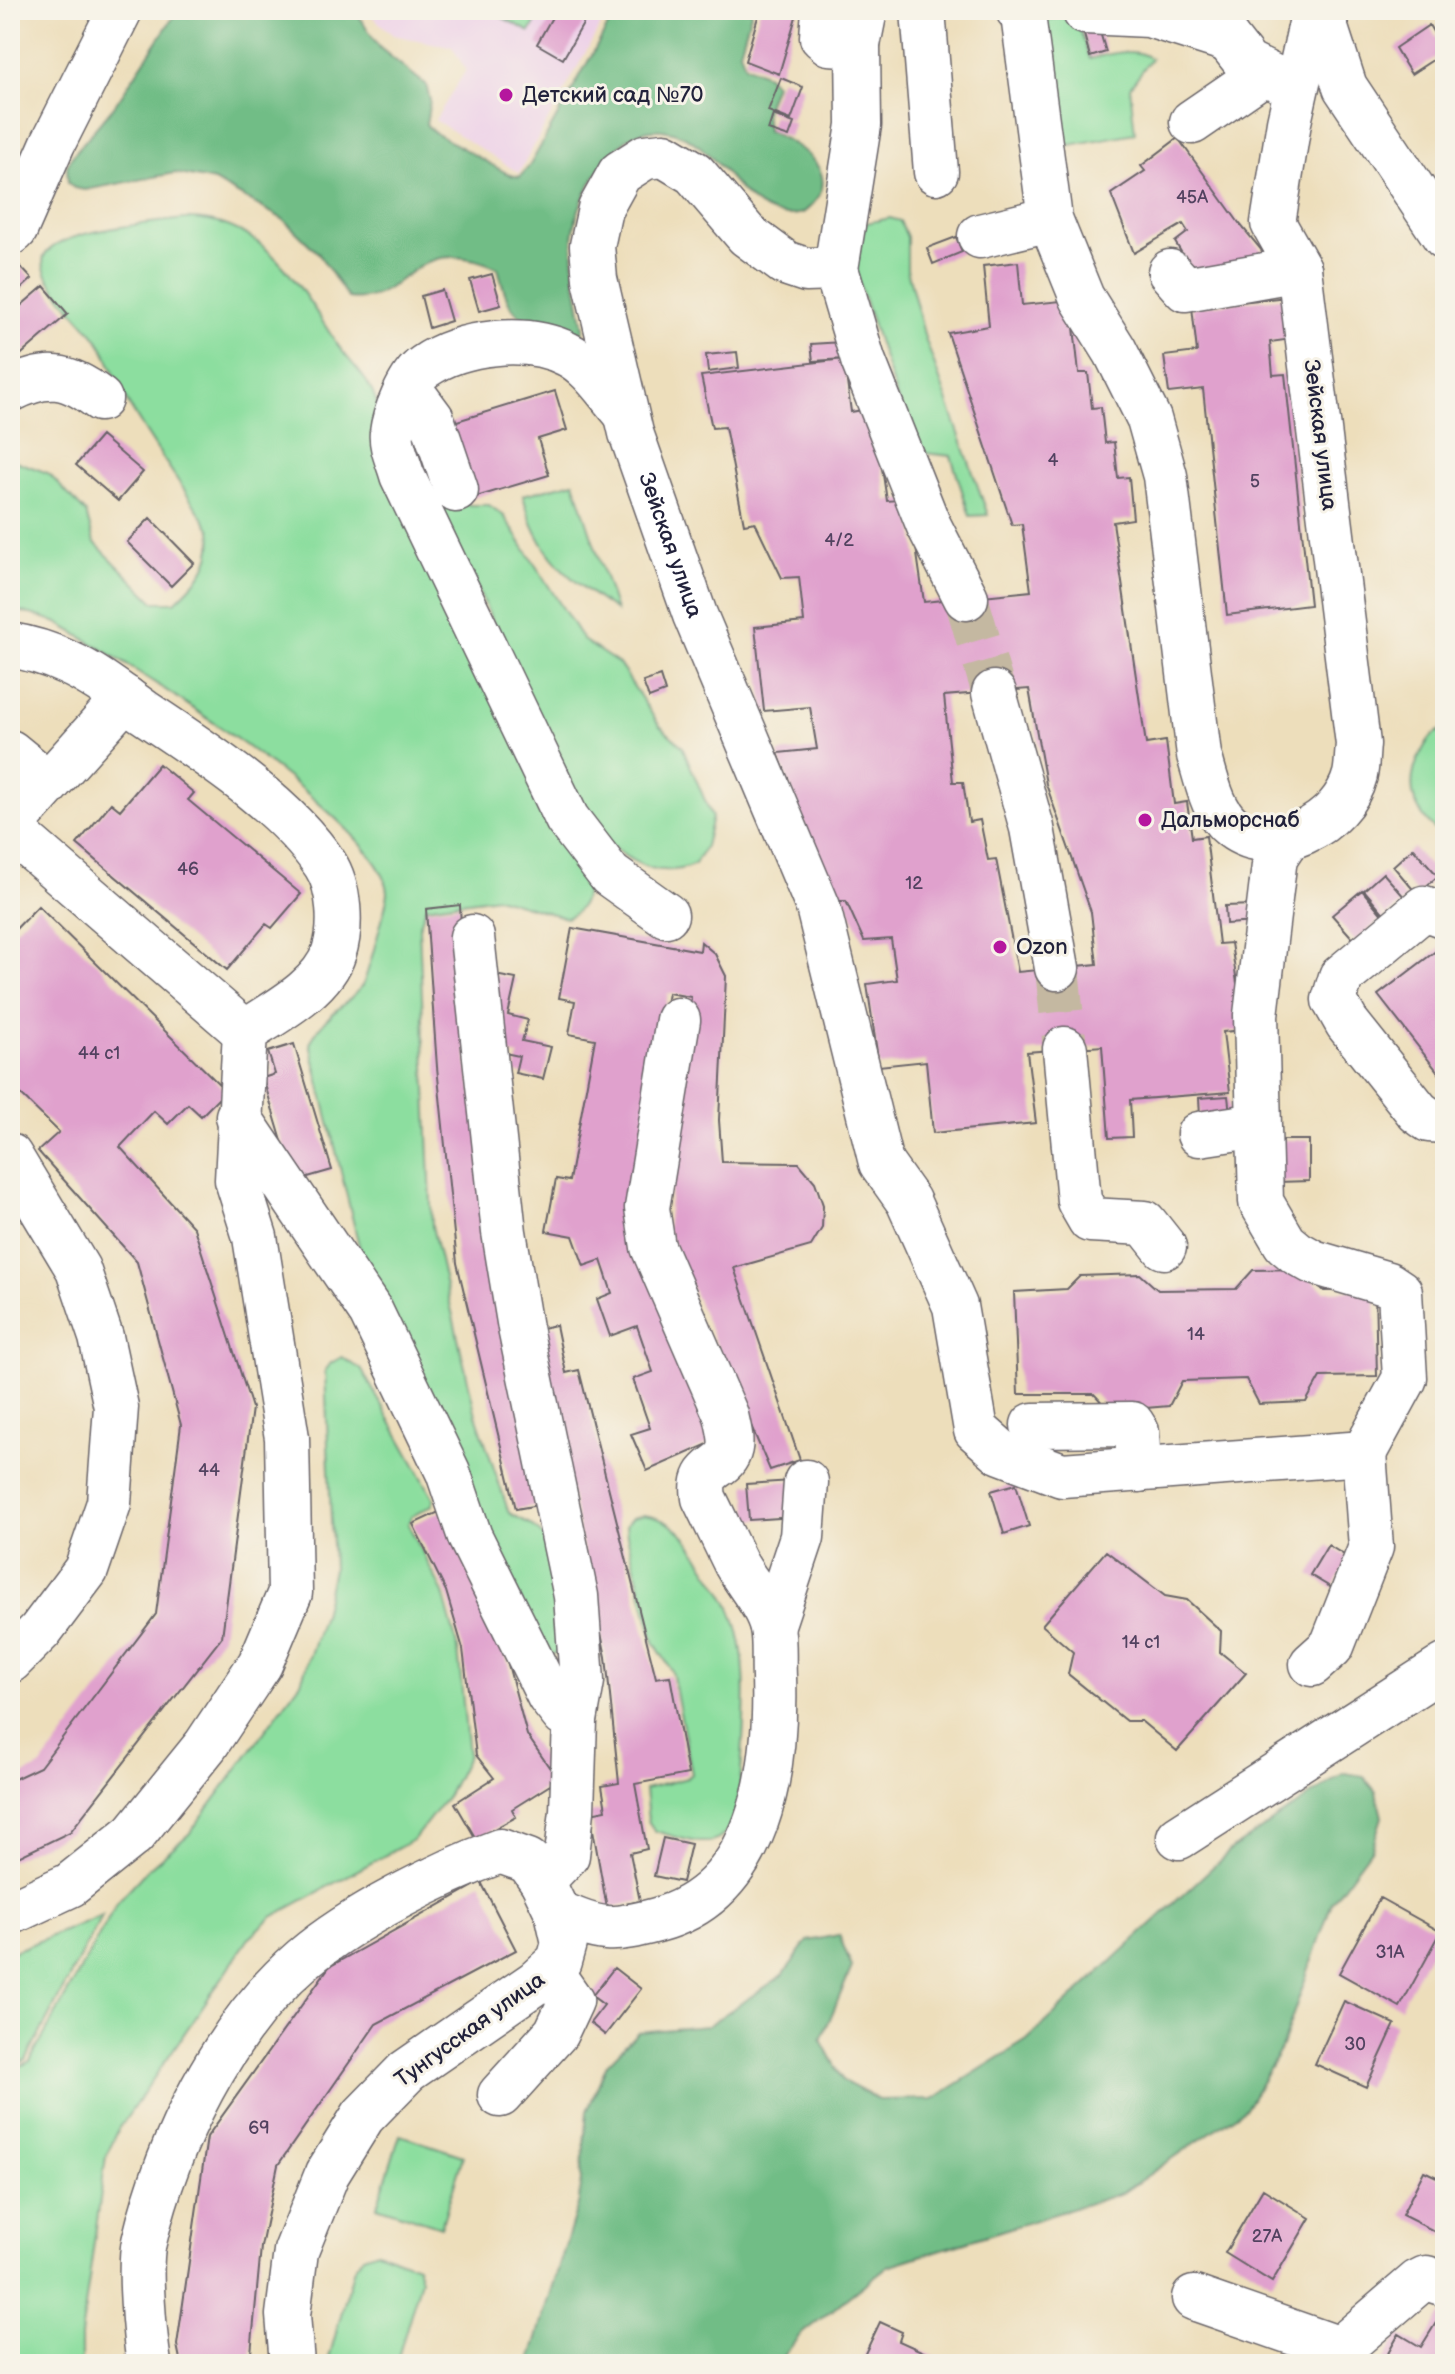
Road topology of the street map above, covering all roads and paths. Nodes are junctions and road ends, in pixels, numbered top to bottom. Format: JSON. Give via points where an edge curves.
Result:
{"nodes":[{"id":1,"x":120,"y":10,"type":"edge"},
{"id":2,"x":824,"y":10,"type":"edge"},
{"id":3,"x":923,"y":10,"type":"edge"},
{"id":4,"x":1018,"y":10,"type":"edge"},
{"id":5,"x":1317,"y":10,"type":"edge"},
{"id":6,"x":1085,"y":12,"type":"edge"},
{"id":7,"x":1216,"y":25,"type":"edge"},
{"id":8,"x":862,"y":28,"type":"edge"},
{"id":9,"x":1279,"y":81,"type":"junction"},
{"id":10,"x":1192,"y":122,"type":"dead end"},
{"id":11,"x":936,"y":172,"type":"dead end"},
{"id":12,"x":1050,"y":219,"type":"junction"},
{"id":13,"x":10,"y":234,"type":"edge"},
{"id":14,"x":980,"y":236,"type":"dead end"},
{"id":15,"x":1445,"y":237,"type":"edge"},
{"id":16,"x":836,"y":269,"type":"junction"},
{"id":17,"x":1299,"y":269,"type":"junction"},
{"id":18,"x":1170,"y":272,"type":"dead end"},
{"id":19,"x":409,"y":388,"type":"junction"},
{"id":20,"x":10,"y":390,"type":"edge"},
{"id":21,"x":100,"y":399,"type":"dead end"},
{"id":22,"x":627,"y":415,"type":"junction"},
{"id":23,"x":456,"y":490,"type":"dead end"},
{"id":24,"x":966,"y":598,"type":"tunnel mouth"},
{"id":25,"x":10,"y":645,"type":"edge"},
{"id":26,"x":994,"y":693,"type":"tunnel mouth"},
{"id":27,"x":125,"y":698,"type":"junction"},
{"id":28,"x":10,"y":752,"type":"edge"},
{"id":29,"x":48,"y":783,"type":"junction"},
{"id":30,"x":10,"y":828,"type":"edge"},
{"id":31,"x":1288,"y":837,"type":"junction"},
{"id":32,"x":666,"y":915,"type":"dead end"},
{"id":33,"x":1445,"y":916,"type":"edge"},
{"id":34,"x":472,"y":937,"type":"dead end"},
{"id":35,"x":1057,"y":968,"type":"tunnel mouth"},
{"id":36,"x":678,"y":1020,"type":"dead end"},
{"id":37,"x":245,"y":1032,"type":"junction"},
{"id":38,"x":1065,"y":1049,"type":"tunnel mouth"},
{"id":39,"x":238,"y":1116,"type":"junction"},
{"id":40,"x":1445,"y":1121,"type":"edge"},
{"id":41,"x":1199,"y":1134,"type":"dead end"},
{"id":42,"x":1260,"y":1141,"type":"junction"},
{"id":43,"x":10,"y":1156,"type":"edge"},
{"id":44,"x":1164,"y":1247,"type":"dead end"},
{"id":45,"x":1033,"y":1425,"type":"dead end"},
{"id":46,"x":1364,"y":1453,"type":"junction"},
{"id":47,"x":1139,"y":1470,"type":"junction"},
{"id":48,"x":806,"y":1482,"type":"dead end"},
{"id":49,"x":772,"y":1627,"type":"junction"},
{"id":50,"x":10,"y":1661,"type":"edge"},
{"id":51,"x":1312,"y":1664,"type":"dead end"},
{"id":52,"x":1445,"y":1666,"type":"edge"},
{"id":53,"x":575,"y":1720,"type":"junction"},
{"id":54,"x":1179,"y":1837,"type":"dead end"},
{"id":55,"x":550,"y":1897,"type":"junction"},
{"id":56,"x":10,"y":1913,"type":"edge"},
{"id":57,"x":550,"y":1971,"type":"junction"},
{"id":58,"x":500,"y":2095,"type":"dead end"},
{"id":59,"x":1441,"y":2282,"type":"edge"},
{"id":60,"x":1194,"y":2298,"type":"dead end"},
{"id":61,"x":1338,"y":2357,"type":"edge"},
{"id":62,"x":149,"y":2364,"type":"edge"},
{"id":63,"x":292,"y":2364,"type":"edge"}],
"edges":[{"from":1,"to":13,"type":"lane"},
{"from":2,"to":8,"type":"lane","via":[[822,37],[829,43]]},
{"from":3,"to":11,"type":"lane"},
{"from":4,"to":12,"type":"lane","name":"Зейская улица","via":[[1023,15]]},
{"from":5,"to":9,"type":"lane","name":"Зейская улица"},
{"from":5,"to":15,"type":"lane","via":[[1345,87]]},
{"from":6,"to":7,"type":"lane"},
{"from":7,"to":9,"type":"lane","via":[[1247,64]]},
{"from":8,"to":16,"type":"lane","via":[[859,125]]},
{"from":9,"to":10,"type":"lane"},
{"from":9,"to":17,"type":"lane","name":"Зейская улица","via":[[1273,223]]},
{"from":12,"to":14,"type":"lane"},
{"from":12,"to":31,"type":"lane","name":"Зейская улица","via":[[1082,298],[1149,419],[1165,476],[1199,755],[1212,797],[1229,826],[1257,841]]},
{"from":16,"to":22,"type":"lane","name":"Зейская улица","via":[[806,270],[785,263],[747,235],[694,173],[664,155],[633,163],[609,189],[592,246]]},
{"from":16,"to":24,"type":"lane","via":[[863,360],[928,524]]},
{"from":17,"to":18,"type":"lane","via":[[1185,289]]},
{"from":17,"to":31,"type":"lane","name":"Зейская улица","via":[[1358,744],[1355,777],[1328,817]]},
{"from":19,"to":22,"type":"lane","via":[[423,367],[460,351],[508,342],[540,343],[583,364]]},
{"from":19,"to":23,"type":"lane","via":[[432,419]]},
{"from":19,"to":32,"type":"lane","via":[[391,434],[402,475],[567,819],[610,875]]},
{"from":20,"to":21,"type":"lane","via":[[59,376]]},
{"from":22,"to":47,"type":"lane","name":"Зейская улица","via":[[695,615],[818,907],[881,1163],[908,1201],[955,1306],[976,1430],[1001,1452],[1062,1475]]},
{"from":25,"to":27,"type":"lane","via":[[68,663]]},
{"from":26,"to":35,"type":"lane","via":[[1032,828]]},
{"from":27,"to":29,"type":"lane"},
{"from":27,"to":37,"type":"lane","via":[[291,823],[327,866],[336,894],[334,955],[318,978]]},
{"from":28,"to":29,"type":"lane"},
{"from":29,"to":30,"type":"lane"},
{"from":30,"to":37,"type":"lane"},
{"from":31,"to":42,"type":"lane","via":[[1275,857],[1256,1015]]},
{"from":33,"to":40,"type":"lane","via":[[1424,908],[1341,977],[1334,1000],[1418,1112],[1429,1120]]},
{"from":34,"to":53,"type":"lane","via":[[504,1232],[576,1596],[582,1681]]},
{"from":36,"to":49,"type":"lane","via":[[650,1173],[653,1247],[726,1415],[729,1454],[709,1470],[702,1484],[704,1498]]},
{"from":37,"to":39,"type":"lane"},
{"from":38,"to":44,"type":"lane","via":[[1079,1201],[1090,1220],[1145,1223]]},
{"from":39,"to":53,"type":"lane","via":[[371,1312],[448,1472],[470,1537],[549,1696]]},
{"from":39,"to":56,"type":"lane","via":[[237,1180],[255,1237],[287,1438],[290,1593],[260,1664],[206,1745],[134,1834],[70,1885]]},
{"from":41,"to":42,"type":"lane"},
{"from":42,"to":46,"type":"lane","via":[[1261,1202],[1285,1243],[1313,1262],[1400,1292],[1405,1378]]},
{"from":43,"to":50,"type":"lane","via":[[78,1269],[101,1337],[116,1407],[109,1503],[86,1570]]},
{"from":45,"to":47,"type":"lane","via":[[1132,1424]]},
{"from":46,"to":47,"type":"lane"},
{"from":46,"to":51,"type":"lane","via":[[1371,1547],[1332,1646]]},
{"from":48,"to":49,"type":"lane","via":[[802,1537]]},
{"from":49,"to":55,"type":"lane","via":[[775,1708],[767,1781],[752,1836],[717,1889],[683,1913],[616,1931],[584,1925]]},
{"from":52,"to":54,"type":"lane"},
{"from":53,"to":55,"type":"lane","via":[[567,1855]]},
{"from":55,"to":57,"type":"lane","name":"Тунгусская улица","via":[[564,1943]]},
{"from":55,"to":62,"type":"lane","via":[[528,1861],[500,1851],[469,1862],[345,1929],[302,1960],[239,2030],[186,2117],[143,2245]]},
{"from":57,"to":58,"type":"lane","via":[[571,2001],[556,2033]]},
{"from":57,"to":63,"type":"lane","name":"Тунгусская улица","via":[[407,2071],[363,2116],[327,2174],[296,2251],[288,2315]]},
{"from":59,"to":61,"type":"lane","via":[[1418,2282]]},
{"from":60,"to":61,"type":"lane"}]}
